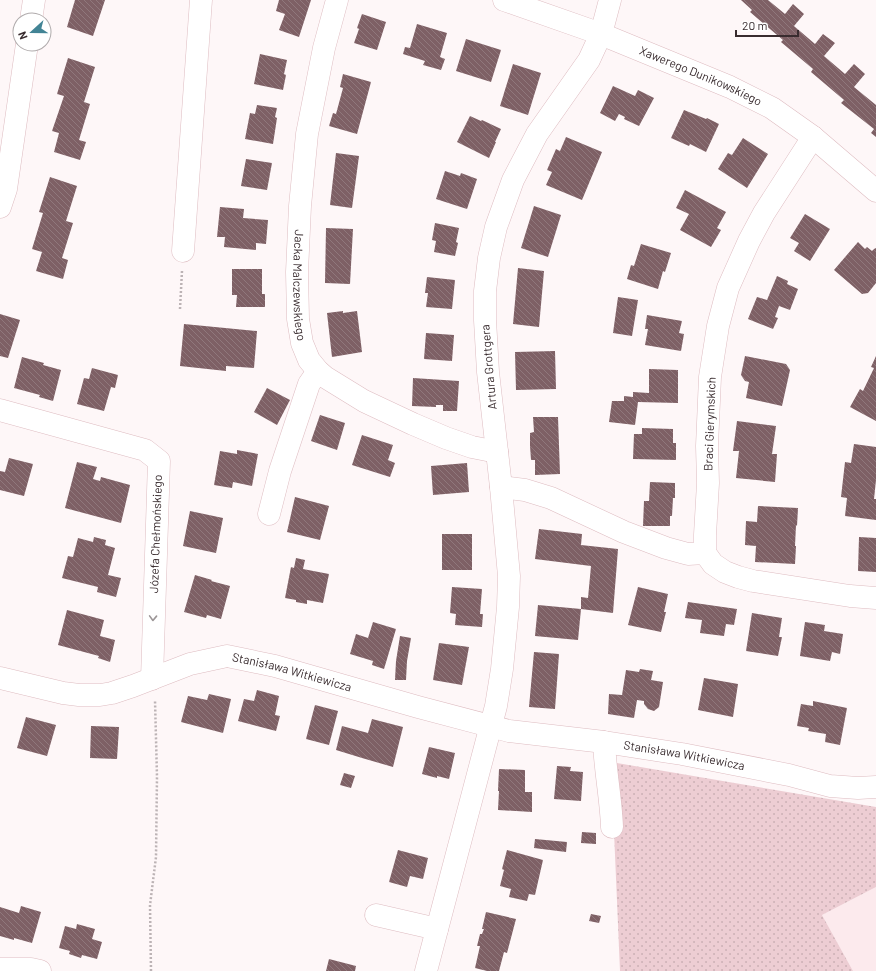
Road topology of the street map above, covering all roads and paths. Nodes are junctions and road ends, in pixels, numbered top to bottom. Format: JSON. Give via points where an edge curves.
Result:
{"nodes":[{"id":1,"x":34,"y":0,"type":"edge"},
{"id":2,"x":201,"y":0,"type":"edge"},
{"id":3,"x":337,"y":0,"type":"edge"},
{"id":4,"x":504,"y":0,"type":"edge"},
{"id":5,"x":610,"y":0,"type":"edge"},
{"id":6,"x":32,"y":12,"type":"edge"},
{"id":7,"x":601,"y":34,"type":"junction"},
{"id":8,"x":26,"y":52,"type":"edge"},
{"id":9,"x":813,"y":136,"type":"junction"},
{"id":10,"x":876,"y":190,"type":"edge"},
{"id":11,"x":0,"y":207,"type":"edge"},
{"id":12,"x":183,"y":251,"type":"joint"},
{"id":13,"x":180,"y":309,"type":"dead end"},
{"id":14,"x":318,"y":371,"type":"junction"},
{"id":15,"x":0,"y":410,"type":"edge"},
{"id":16,"x":497,"y":452,"type":"junction"},
{"id":17,"x":501,"y":487,"type":"junction"},
{"id":18,"x":269,"y":514,"type":"dead end"},
{"id":19,"x":705,"y":553,"type":"junction"},
{"id":20,"x":876,"y":598,"type":"edge"},
{"id":21,"x":0,"y":678,"type":"edge"},
{"id":22,"x":152,"y":679,"type":"junction"},
{"id":23,"x":491,"y":726,"type":"junction"},
{"id":24,"x":604,"y":742,"type":"junction"},
{"id":25,"x":876,"y":787,"type":"edge"},
{"id":26,"x":612,"y":827,"type":"dead end"},
{"id":27,"x":376,"y":915,"type":"dead end"},
{"id":28,"x":437,"y":930,"type":"junction"},
{"id":29,"x":0,"y":969,"type":"edge"},
{"id":30,"x":3,"y":971,"type":"edge"},
{"id":31,"x":40,"y":971,"type":"edge"},
{"id":32,"x":151,"y":971,"type":"edge"},
{"id":33,"x":426,"y":971,"type":"edge"}],
"edges":[{"from":1,"to":6,"type":"street"},
{"from":2,"to":12,"type":"street"},
{"from":3,"to":14,"type":"street","name":"Jacka Malczewskiego","via":[[324,48],[307,134],[300,213],[298,319],[302,343],[309,360]]},
{"from":4,"to":7,"type":"street","name":"Xawerego Dunikowskiego"},
{"from":5,"to":7,"type":"street","name":"Artura Grottgera"},
{"from":7,"to":9,"type":"street","name":"Xawerego Dunikowskiego","via":[[730,87],[772,108]]},
{"from":7,"to":16,"type":"street","name":"Artura Grottgera","via":[[589,60],[537,134],[513,180],[496,227],[485,291],[485,320]]},
{"from":8,"to":11,"type":"street","via":[[6,189]]},
{"from":9,"to":10,"type":"street","name":"Xawerego Dunikowskiego"},
{"from":9,"to":19,"type":"street","name":"Braci Gierymskich","via":[[749,240],[728,288],[718,326],[710,377]]},
{"from":12,"to":13,"type":"path"},
{"from":14,"to":16,"type":"street","name":"Jacka Malczewskiego","via":[[364,401],[413,424],[472,447]]},
{"from":14,"to":18,"type":"street","via":[[309,384],[280,471]]},
{"from":15,"to":22,"type":"street","name":"Józefa Chełmońskiego","one_way":true,"via":[[145,450],[159,461]]},
{"from":16,"to":17,"type":"street","name":"Artura Grottgera"},
{"from":17,"to":19,"type":"street","via":[[525,490],[551,498],[624,532],[666,548],[688,554]]},
{"from":17,"to":23,"type":"street","name":"Artura Grottgera","via":[[509,576],[508,607],[502,669]]},
{"from":19,"to":20,"type":"street","via":[[713,564],[725,572],[753,581]]},
{"from":21,"to":22,"type":"street","name":"Stanisława Witkiewicza","via":[[79,695],[112,693]]},
{"from":22,"to":23,"type":"street","name":"Stanisława Witkiewicza","via":[[190,664],[228,656],[275,666]]},
{"from":22,"to":32,"type":"path","via":[[156,705],[157,798],[156,857],[150,905]]},
{"from":23,"to":24,"type":"street","name":"Stanisława Witkiewicza","via":[[508,731]]},
{"from":23,"to":28,"type":"street"},
{"from":24,"to":25,"type":"street","name":"Stanisława Witkiewicza","via":[[682,754],[789,775],[830,786]]},
{"from":24,"to":26,"type":"street"},
{"from":27,"to":28,"type":"street"},
{"from":28,"to":33,"type":"street"},
{"from":29,"to":30,"type":"street"},
{"from":29,"to":31,"type":"street"}]}
